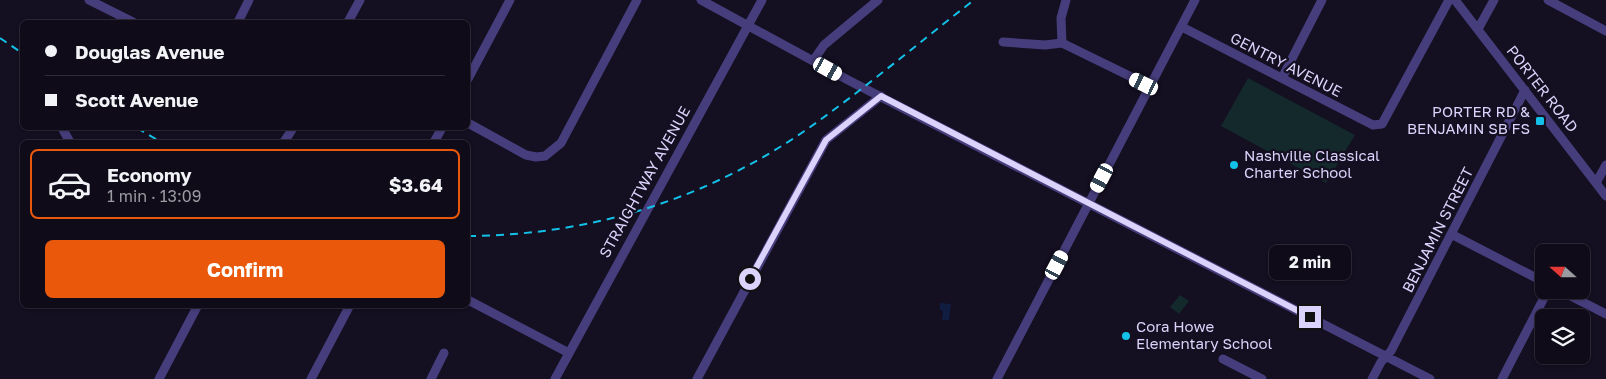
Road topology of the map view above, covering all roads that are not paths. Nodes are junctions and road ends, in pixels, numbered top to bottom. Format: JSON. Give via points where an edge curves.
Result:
{"nodes":[{"id":1,"x":88,"y":0,"type":"edge"},
{"id":2,"x":249,"y":0,"type":"edge"},
{"id":3,"x":360,"y":0,"type":"edge"},
{"id":4,"x":510,"y":0,"type":"edge"},
{"id":5,"x":637,"y":0,"type":"edge"},
{"id":6,"x":700,"y":0,"type":"edge"},
{"id":7,"x":762,"y":0,"type":"edge"},
{"id":8,"x":878,"y":0,"type":"edge"},
{"id":9,"x":1066,"y":0,"type":"edge"},
{"id":10,"x":1195,"y":0,"type":"edge"},
{"id":11,"x":1322,"y":0,"type":"edge"},
{"id":12,"x":1449,"y":0,"type":"edge"},
{"id":13,"x":1455,"y":0,"type":"edge"},
{"id":14,"x":1494,"y":0,"type":"edge"},
{"id":15,"x":1548,"y":0,"type":"edge"},
{"id":16,"x":129,"y":20,"type":"edge"},
{"id":17,"x":239,"y":20,"type":"edge"},
{"id":18,"x":349,"y":20,"type":"edge"},
{"id":19,"x":748,"y":25,"type":"junction"},
{"id":20,"x":1182,"y":27,"type":"junction"},
{"id":21,"x":1478,"y":29,"type":"junction"},
{"id":22,"x":1606,"y":31,"type":"edge"},
{"id":23,"x":1003,"y":42,"type":"dead end"},
{"id":24,"x":1062,"y":43,"type":"junction"},
{"id":25,"x":814,"y":61,"type":"junction"},
{"id":26,"x":470,"y":75,"type":"edge"},
{"id":27,"x":1282,"y":78,"type":"junction"},
{"id":28,"x":1150,"y":86,"type":"junction"},
{"id":29,"x":1525,"y":90,"type":"junction"},
{"id":30,"x":881,"y":96,"type":"junction"},
{"id":31,"x":470,"y":124,"type":"edge"},
{"id":32,"x":1606,"y":165,"type":"edge"},
{"id":33,"x":1596,"y":183,"type":"junction"},
{"id":34,"x":1606,"y":196,"type":"edge"},
{"id":35,"x":1090,"y":202,"type":"junction"},
{"id":36,"x":1451,"y":234,"type":"junction"},
{"id":37,"x":1535,"y":277,"type":"edge"},
{"id":38,"x":1543,"y":299,"type":"edge"},
{"id":39,"x":1577,"y":299,"type":"edge"},
{"id":40,"x":470,"y":301,"type":"edge"},
{"id":41,"x":196,"y":308,"type":"edge"},
{"id":42,"x":348,"y":308,"type":"edge"},
{"id":43,"x":1606,"y":314,"type":"edge"},
{"id":44,"x":444,"y":353,"type":"dead end"},
{"id":45,"x":569,"y":353,"type":"junction"},
{"id":46,"x":1386,"y":357,"type":"junction"},
{"id":47,"x":1223,"y":359,"type":"dead end"},
{"id":48,"x":159,"y":379,"type":"edge"},
{"id":49,"x":311,"y":379,"type":"edge"},
{"id":50,"x":430,"y":379,"type":"edge"},
{"id":51,"x":555,"y":379,"type":"edge"},
{"id":52,"x":697,"y":379,"type":"edge"},
{"id":53,"x":997,"y":379,"type":"edge"},
{"id":54,"x":1262,"y":379,"type":"edge"},
{"id":55,"x":1372,"y":379,"type":"edge"},
{"id":56,"x":1430,"y":379,"type":"edge"},
{"id":57,"x":1502,"y":379,"type":"edge"}],
"edges":[{"from":1,"to":16,"type":"street"},
{"from":2,"to":17,"type":"street"},
{"from":3,"to":18,"type":"street"},
{"from":4,"to":26,"type":"street"},
{"from":5,"to":31,"type":"street","via":[[570,127],[552,151],[536,157],[526,155]]},
{"from":6,"to":19,"type":"street"},
{"from":7,"to":19,"type":"street","name":"STRAIGHTWAY AVENUE"},
{"from":8,"to":25,"type":"street","via":[[824,45]]},
{"from":9,"to":24,"type":"street","via":[[1061,18]]},
{"from":10,"to":20,"type":"street"},
{"from":11,"to":27,"type":"street"},
{"from":12,"to":27,"type":"street","name":"GENTRY AVENUE","via":[[1382,124],[1378,126]]},
{"from":13,"to":21,"type":"street","name":"PORTER ROAD"},
{"from":14,"to":21,"type":"street"},
{"from":15,"to":22,"type":"street"},
{"from":19,"to":25,"type":"street"},
{"from":19,"to":45,"type":"street","name":"STRAIGHTWAY AVENUE"},
{"from":20,"to":27,"type":"street","name":"GENTRY AVENUE"},
{"from":20,"to":28,"type":"street"},
{"from":21,"to":29,"type":"street","name":"PORTER ROAD"},
{"from":23,"to":24,"type":"street"},
{"from":24,"to":28,"type":"street"},
{"from":25,"to":30,"type":"street"},
{"from":28,"to":35,"type":"street"},
{"from":29,"to":33,"type":"street","name":"PORTER ROAD"},
{"from":29,"to":36,"type":"street","name":"BENJAMIN STREET"},
{"from":30,"to":35,"type":"street"},
{"from":30,"to":52,"type":"street","via":[[826,140]]},
{"from":32,"to":33,"type":"street"},
{"from":33,"to":34,"type":"street","name":"PORTER ROAD"},
{"from":35,"to":46,"type":"street"},
{"from":35,"to":53,"type":"street"},
{"from":36,"to":37,"type":"street"},
{"from":36,"to":46,"type":"street","name":"BENJAMIN STREET"},
{"from":38,"to":57,"type":"street"},
{"from":39,"to":43,"type":"street"},
{"from":40,"to":45,"type":"street"},
{"from":41,"to":48,"type":"street"},
{"from":42,"to":49,"type":"street"},
{"from":44,"to":50,"type":"street"},
{"from":45,"to":51,"type":"street","name":"STRAIGHTWAY AVENUE"},
{"from":46,"to":55,"type":"street","name":"BENJAMIN STREET"},
{"from":46,"to":56,"type":"street"},
{"from":47,"to":54,"type":"street"}]}
